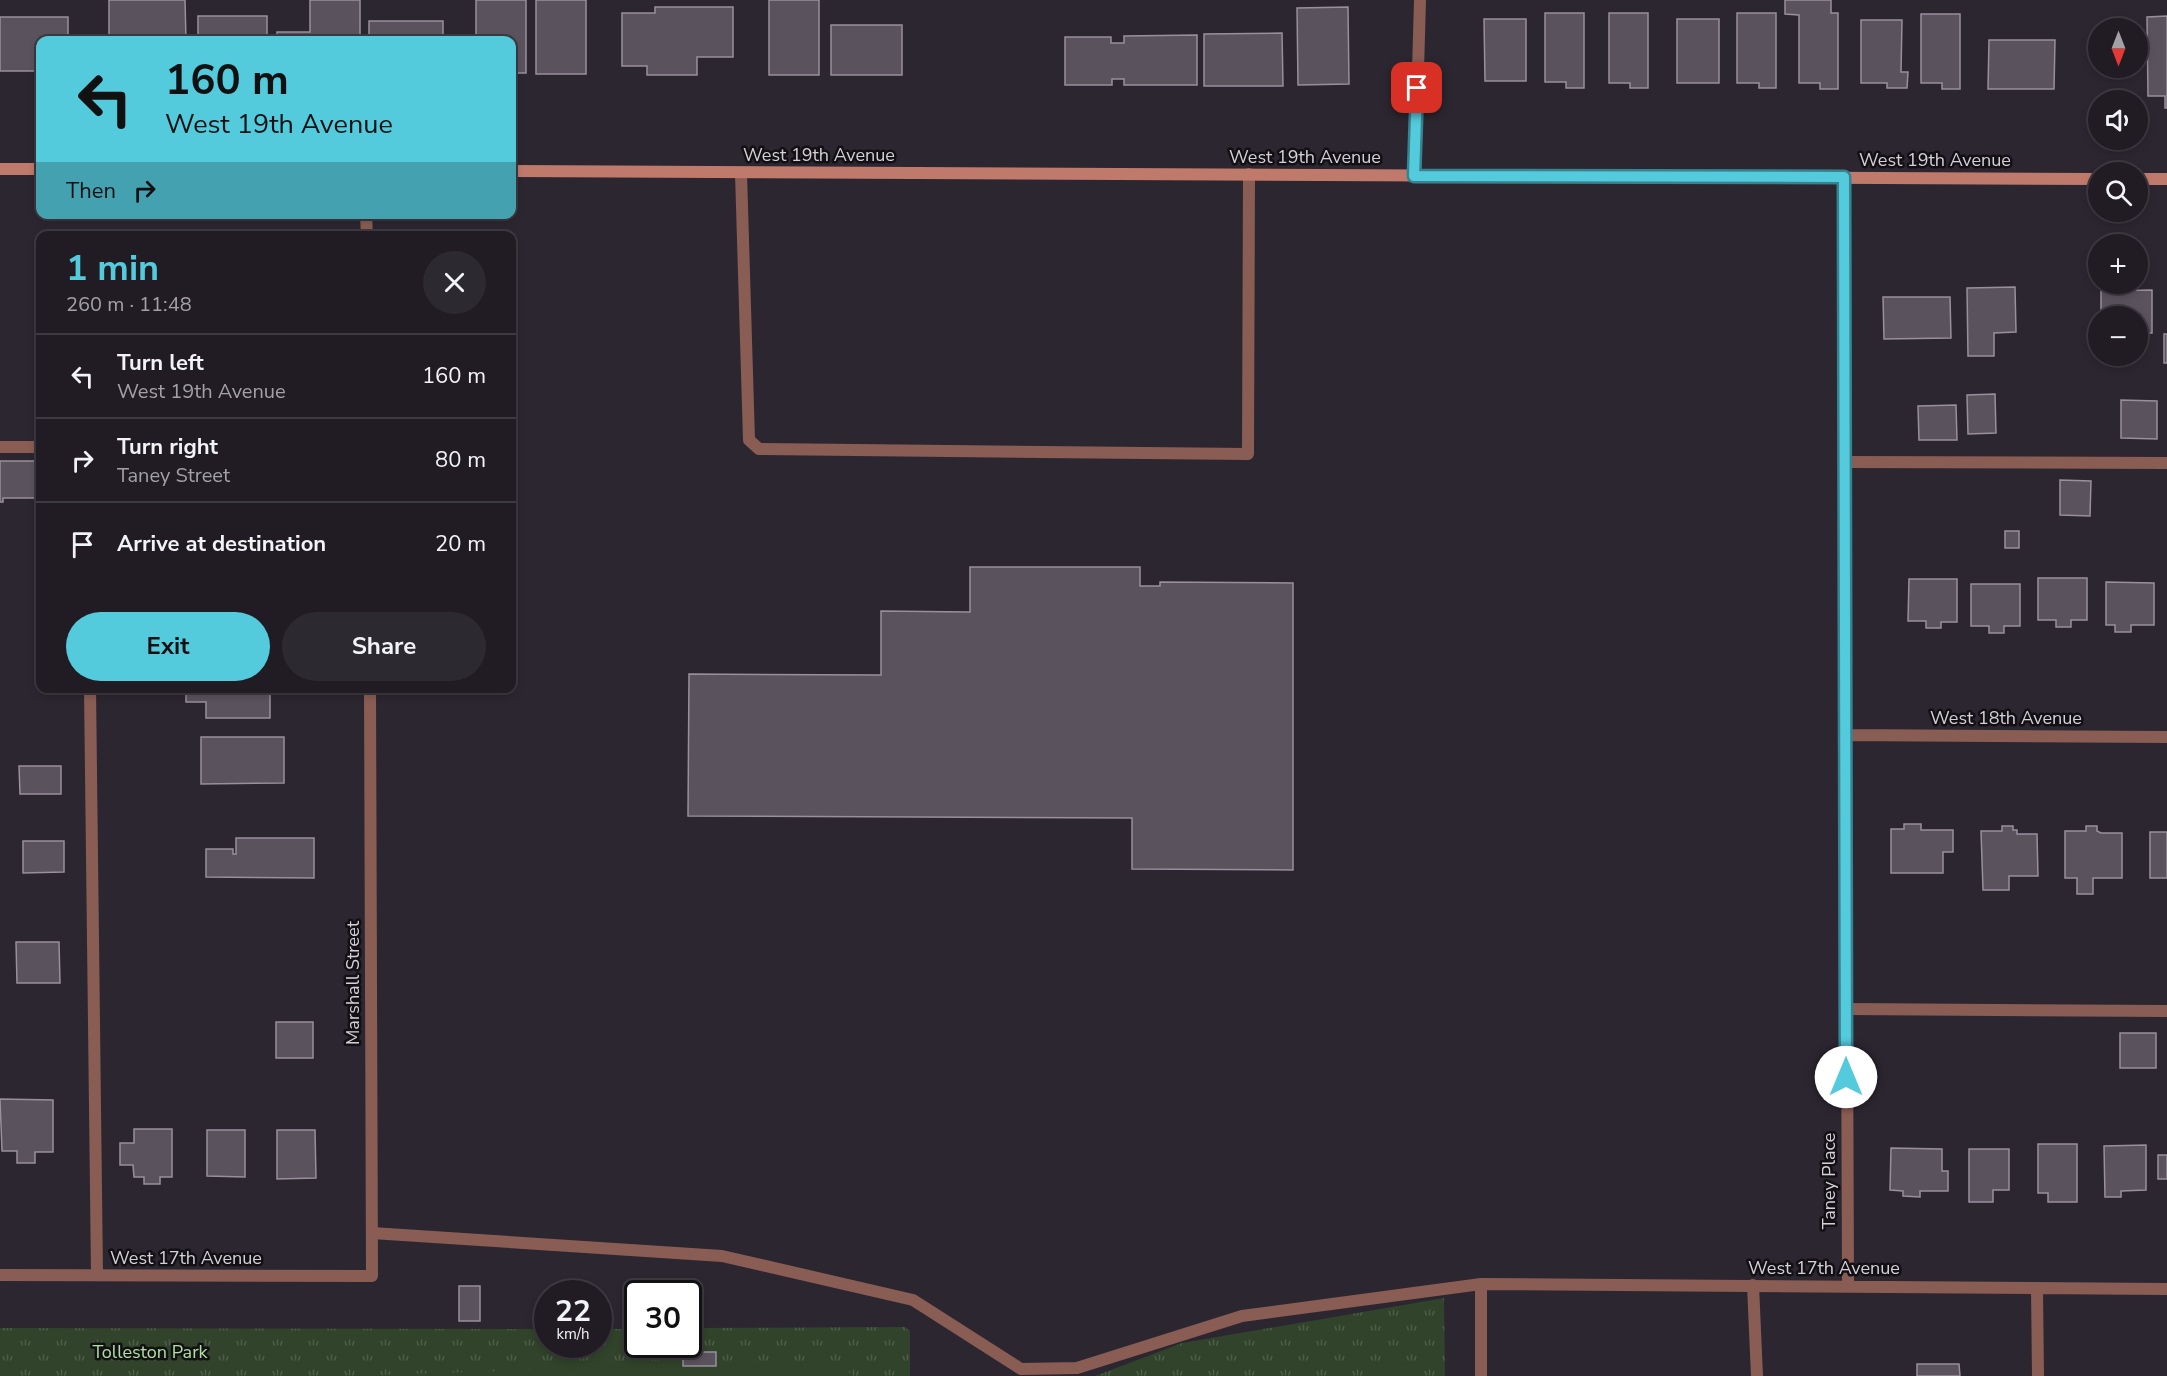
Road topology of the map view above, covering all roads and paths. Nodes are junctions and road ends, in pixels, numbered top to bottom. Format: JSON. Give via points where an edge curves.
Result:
{"nodes":[{"id":1,"x":1420,"y":0,"type":"edge"},
{"id":2,"x":0,"y":169,"type":"edge"},
{"id":3,"x":36,"y":169,"type":"edge"},
{"id":4,"x":516,"y":171,"type":"edge"},
{"id":5,"x":741,"y":172,"type":"junction"},
{"id":6,"x":1249,"y":174,"type":"junction"},
{"id":7,"x":1414,"y":176,"type":"junction"},
{"id":8,"x":1844,"y":177,"type":"junction"},
{"id":9,"x":2088,"y":179,"type":"edge"},
{"id":10,"x":2148,"y":179,"type":"edge"},
{"id":11,"x":2167,"y":179,"type":"edge"},
{"id":12,"x":0,"y":447,"type":"edge"},
{"id":13,"x":36,"y":447,"type":"edge"},
{"id":14,"x":1844,"y":462,"type":"junction"},
{"id":15,"x":2167,"y":463,"type":"edge"},
{"id":16,"x":90,"y":693,"type":"edge"},
{"id":17,"x":370,"y":693,"type":"edge"},
{"id":18,"x":1844,"y":735,"type":"junction"},
{"id":19,"x":2167,"y":737,"type":"edge"},
{"id":20,"x":1846,"y":1010,"type":"junction"},
{"id":21,"x":2167,"y":1011,"type":"edge"},
{"id":22,"x":372,"y":1233,"type":"junction"},
{"id":23,"x":0,"y":1275,"type":"edge"},
{"id":24,"x":97,"y":1275,"type":"junction"},
{"id":25,"x":372,"y":1276,"type":"joint"},
{"id":26,"x":1481,"y":1284,"type":"junction"},
{"id":27,"x":1754,"y":1285,"type":"junction"},
{"id":28,"x":1848,"y":1285,"type":"junction"},
{"id":29,"x":2037,"y":1289,"type":"junction"},
{"id":30,"x":2167,"y":1289,"type":"edge"},
{"id":31,"x":1481,"y":1376,"type":"edge"},
{"id":32,"x":1757,"y":1376,"type":"edge"},
{"id":33,"x":2038,"y":1376,"type":"edge"}],
"edges":[{"from":1,"to":7,"type":"street"},
{"from":2,"to":3,"type":"street"},
{"from":4,"to":5,"type":"street","name":"West 19th Avenue"},
{"from":5,"to":6,"type":"street","name":"West 19th Avenue"},
{"from":5,"to":6,"type":"street","via":[[752,446],[1248,454]]},
{"from":6,"to":7,"type":"street","name":"West 19th Avenue"},
{"from":7,"to":8,"type":"street","name":"West 19th Avenue"},
{"from":8,"to":9,"type":"street","name":"West 19th Avenue"},
{"from":8,"to":14,"type":"street","name":"Taney Place"},
{"from":10,"to":11,"type":"street"},
{"from":12,"to":13,"type":"street"},
{"from":14,"to":15,"type":"street"},
{"from":14,"to":18,"type":"street","name":"Taney Place"},
{"from":16,"to":24,"type":"street"},
{"from":17,"to":22,"type":"street","name":"Marshall Street"},
{"from":18,"to":19,"type":"street","name":"West 18th Avenue"},
{"from":18,"to":20,"type":"street","name":"Taney Place"},
{"from":20,"to":21,"type":"street"},
{"from":20,"to":28,"type":"street","name":"Taney Place"},
{"from":22,"to":25,"type":"street","name":"Marshall Street"},
{"from":22,"to":26,"type":"street","name":"West 17th Avenue","via":[[722,1256],[913,1300],[1022,1369],[1077,1368],[1242,1316]]},
{"from":23,"to":24,"type":"street","name":"West 17th Avenue"},
{"from":24,"to":25,"type":"street","name":"West 17th Avenue"},
{"from":26,"to":27,"type":"street","name":"West 17th Avenue"},
{"from":26,"to":31,"type":"street"},
{"from":27,"to":28,"type":"street","name":"West 17th Avenue"},
{"from":27,"to":32,"type":"street"},
{"from":28,"to":29,"type":"street","name":"West 17th Avenue"},
{"from":29,"to":30,"type":"street","name":"West 17th Avenue"},
{"from":29,"to":33,"type":"street"}]}
